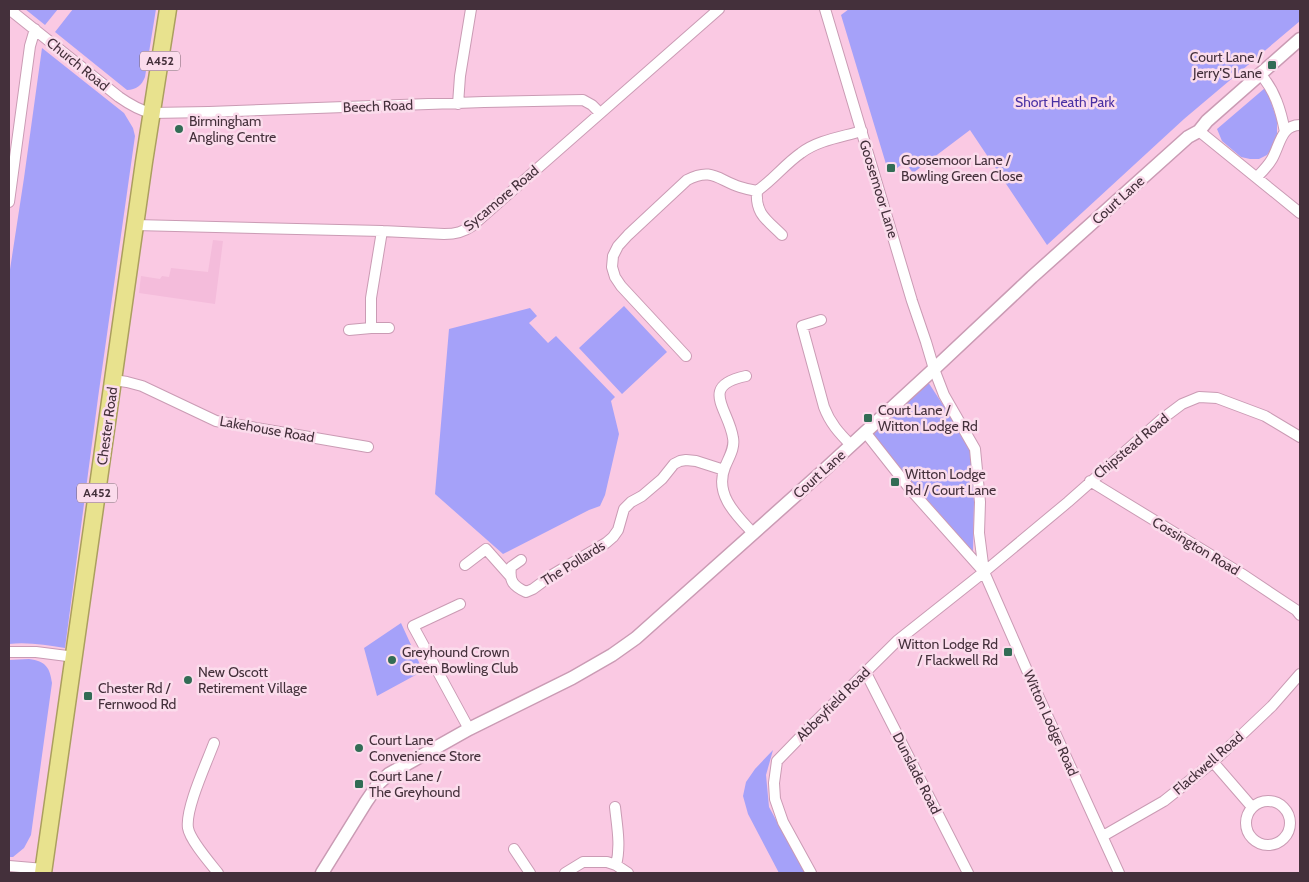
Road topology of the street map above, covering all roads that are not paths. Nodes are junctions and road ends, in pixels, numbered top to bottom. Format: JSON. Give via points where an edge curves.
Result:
{"nodes":[{"id":1,"x":9,"y":9,"type":"edge"},
{"id":2,"x":168,"y":9,"type":"edge"},
{"id":3,"x":471,"y":9,"type":"edge"},
{"id":4,"x":719,"y":9,"type":"edge"},
{"id":5,"x":825,"y":9,"type":"edge"},
{"id":6,"x":35,"y":29,"type":"junction"},
{"id":7,"x":1300,"y":39,"type":"edge"},
{"id":8,"x":1260,"y":74,"type":"junction"},
{"id":9,"x":458,"y":104,"type":"junction"},
{"id":10,"x":151,"y":113,"type":"junction"},
{"id":11,"x":600,"y":113,"type":"junction"},
{"id":12,"x":1300,"y":125,"type":"edge"},
{"id":13,"x":862,"y":131,"type":"junction"},
{"id":14,"x":1199,"y":131,"type":"junction"},
{"id":15,"x":1284,"y":132,"type":"junction"},
{"id":16,"x":1257,"y":177,"type":"junction"},
{"id":17,"x":757,"y":191,"type":"junction"},
{"id":18,"x":9,"y":202,"type":"edge"},
{"id":19,"x":1300,"y":213,"type":"edge"},
{"id":20,"x":136,"y":225,"type":"junction"},
{"id":21,"x":382,"y":231,"type":"junction"},
{"id":22,"x":782,"y":235,"type":"dead end"},
{"id":23,"x":820,"y":320,"type":"dead end"},
{"id":24,"x":372,"y":328,"type":"junction"},
{"id":25,"x":390,"y":328,"type":"dead end"},
{"id":26,"x":349,"y":330,"type":"dead end"},
{"id":27,"x":686,"y":356,"type":"dead end"},
{"id":28,"x":934,"y":370,"type":"junction"},
{"id":29,"x":746,"y":376,"type":"dead end"},
{"id":30,"x":114,"y":380,"type":"junction"},
{"id":31,"x":865,"y":432,"type":"junction"},
{"id":32,"x":1300,"y":437,"type":"edge"},
{"id":33,"x":851,"y":446,"type":"junction"},
{"id":34,"x":368,"y":447,"type":"dead end"},
{"id":35,"x":724,"y":470,"type":"junction"},
{"id":36,"x":1090,"y":481,"type":"junction"},
{"id":37,"x":753,"y":534,"type":"junction"},
{"id":38,"x":521,"y":560,"type":"dead end"},
{"id":39,"x":465,"y":565,"type":"dead end"},
{"id":40,"x":984,"y":572,"type":"junction"},
{"id":41,"x":510,"y":576,"type":"junction"},
{"id":42,"x":460,"y":604,"type":"dead end"},
{"id":43,"x":1300,"y":615,"type":"edge"},
{"id":44,"x":9,"y":652,"type":"edge"},
{"id":45,"x":75,"y":657,"type":"junction"},
{"id":46,"x":866,"y":673,"type":"junction"},
{"id":47,"x":1300,"y":674,"type":"edge"},
{"id":48,"x":469,"y":730,"type":"junction"},
{"id":49,"x":214,"y":743,"type":"dead end"},
{"id":50,"x":1214,"y":762,"type":"junction"},
{"id":51,"x":615,"y":807,"type":"dead end"},
{"id":52,"x":1252,"y":807,"type":"junction"},
{"id":53,"x":1103,"y":836,"type":"junction"},
{"id":54,"x":514,"y":849,"type":"dead end"},
{"id":55,"x":616,"y":865,"type":"junction"},
{"id":56,"x":9,"y":866,"type":"edge"},
{"id":57,"x":44,"y":871,"type":"edge"},
{"id":58,"x":218,"y":873,"type":"edge"},
{"id":59,"x":322,"y":873,"type":"edge"},
{"id":60,"x":530,"y":873,"type":"edge"},
{"id":61,"x":565,"y":873,"type":"edge"},
{"id":62,"x":628,"y":873,"type":"edge"},
{"id":63,"x":811,"y":873,"type":"edge"},
{"id":64,"x":968,"y":873,"type":"edge"},
{"id":65,"x":1119,"y":873,"type":"edge"}],
"edges":[{"from":1,"to":6,"type":"street","name":"Church Road"},
{"from":2,"to":10,"type":"highway","name":"Chester Road","number":"A452"},
{"from":3,"to":9,"type":"street"},
{"from":4,"to":11,"type":"street","name":"Sycamore Road"},
{"from":5,"to":13,"type":"street","name":"Goosemoor Lane"},
{"from":6,"to":10,"type":"street","name":"Church Road","via":[[119,97]]},
{"from":6,"to":18,"type":"street"},
{"from":7,"to":8,"type":"street","name":"Court Lane"},
{"from":8,"to":14,"type":"street","name":"Court Lane"},
{"from":8,"to":15,"type":"street","via":[[1274,94]]},
{"from":9,"to":10,"type":"street","name":"Beech Road"},
{"from":9,"to":11,"type":"street","name":"Beech Road","via":[[582,100]]},
{"from":10,"to":20,"type":"highway","name":"Chester Road","number":"A452"},
{"from":11,"to":21,"type":"street","name":"Sycamore Road","via":[[463,232]]},
{"from":12,"to":15,"type":"street"},
{"from":13,"to":17,"type":"street","via":[[813,145]]},
{"from":13,"to":28,"type":"street","name":"Goosemoor Lane"},
{"from":14,"to":16,"type":"street"},
{"from":14,"to":28,"type":"street","name":"Court Lane","via":[[1188,137],[1062,250]]},
{"from":15,"to":16,"type":"street","via":[[1272,160]]},
{"from":16,"to":19,"type":"street"},
{"from":17,"to":22,"type":"street","via":[[757,207]]},
{"from":17,"to":27,"type":"street","via":[[717,176],[696,175],[628,234],[613,256],[612,267],[621,286]]},
{"from":20,"to":21,"type":"street","name":"Sycamore Road"},
{"from":20,"to":30,"type":"highway","name":"Chester Road","number":"A452"},
{"from":21,"to":24,"type":"street","via":[[372,298]]},
{"from":23,"to":33,"type":"street","via":[[802,326],[826,413]]},
{"from":24,"to":25,"type":"street"},
{"from":24,"to":26,"type":"street"},
{"from":28,"to":31,"type":"street","name":"Court Lane"},
{"from":28,"to":40,"type":"street","name":"Witton Lodge Road","via":[[944,395],[975,449]]},
{"from":29,"to":35,"type":"street","via":[[725,383],[720,389],[719,396],[734,446]]},
{"from":30,"to":34,"type":"street","name":"Lakehouse Road","via":[[142,386],[216,421]]},
{"from":30,"to":45,"type":"highway","name":"Chester Road","number":"A452"},
{"from":31,"to":33,"type":"street","name":"Court Lane"},
{"from":31,"to":40,"type":"street","name":"Witton Lodge Road","via":[[910,489]]},
{"from":32,"to":36,"type":"street","name":"Chipstead Road","via":[[1265,416],[1217,398],[1199,397],[1182,404],[1162,419]]},
{"from":33,"to":37,"type":"street","name":"Court Lane"},
{"from":35,"to":37,"type":"street","via":[[722,484],[728,504]]},
{"from":35,"to":41,"type":"street","name":"The Pollards","via":[[696,461],[680,461],[624,509],[618,530],[606,543],[526,592],[519,589]]},
{"from":36,"to":40,"type":"street","name":"Chipstead Road"},
{"from":36,"to":43,"type":"street","name":"Cossington Road","via":[[1242,574]]},
{"from":37,"to":48,"type":"street","name":"Court Lane","via":[[636,638],[612,655]]},
{"from":38,"to":41,"type":"street","via":[[511,567]]},
{"from":39,"to":41,"type":"street","name":"The Pollards","via":[[486,549]]},
{"from":40,"to":46,"type":"street","name":"Abbeyfield Road","via":[[897,641]]},
{"from":40,"to":53,"type":"street","name":"Witton Lodge Road"},
{"from":42,"to":48,"type":"street","via":[[414,626]]},
{"from":44,"to":45,"type":"street"},
{"from":45,"to":57,"type":"highway","name":"Chester Road","number":"A452"},
{"from":46,"to":63,"type":"street","name":"Abbeyfield Road","via":[[777,761],[774,799],[782,822]]},
{"from":46,"to":64,"type":"street","name":"Dunslade Road"},
{"from":47,"to":50,"type":"street","name":"Flackwell Road"},
{"from":48,"to":59,"type":"street","name":"Court Lane","via":[[404,765],[379,783]]},
{"from":49,"to":58,"type":"street","via":[[192,800],[188,829]]},
{"from":50,"to":52,"type":"street"},
{"from":50,"to":53,"type":"street","name":"Flackwell Road","via":[[1164,801]]},
{"from":51,"to":55,"type":"street","via":[[623,830]]},
{"from":52,"to":52,"type":"street","via":[[1266,801],[1283,806],[1290,818],[1286,837],[1268,846],[1253,840],[1246,823]]},
{"from":53,"to":65,"type":"street","name":"Witton Lodge Road"},
{"from":54,"to":60,"type":"street"},
{"from":55,"to":61,"type":"street","via":[[583,862]]},
{"from":55,"to":62,"type":"street"},
{"from":56,"to":57,"type":"street"}]}
